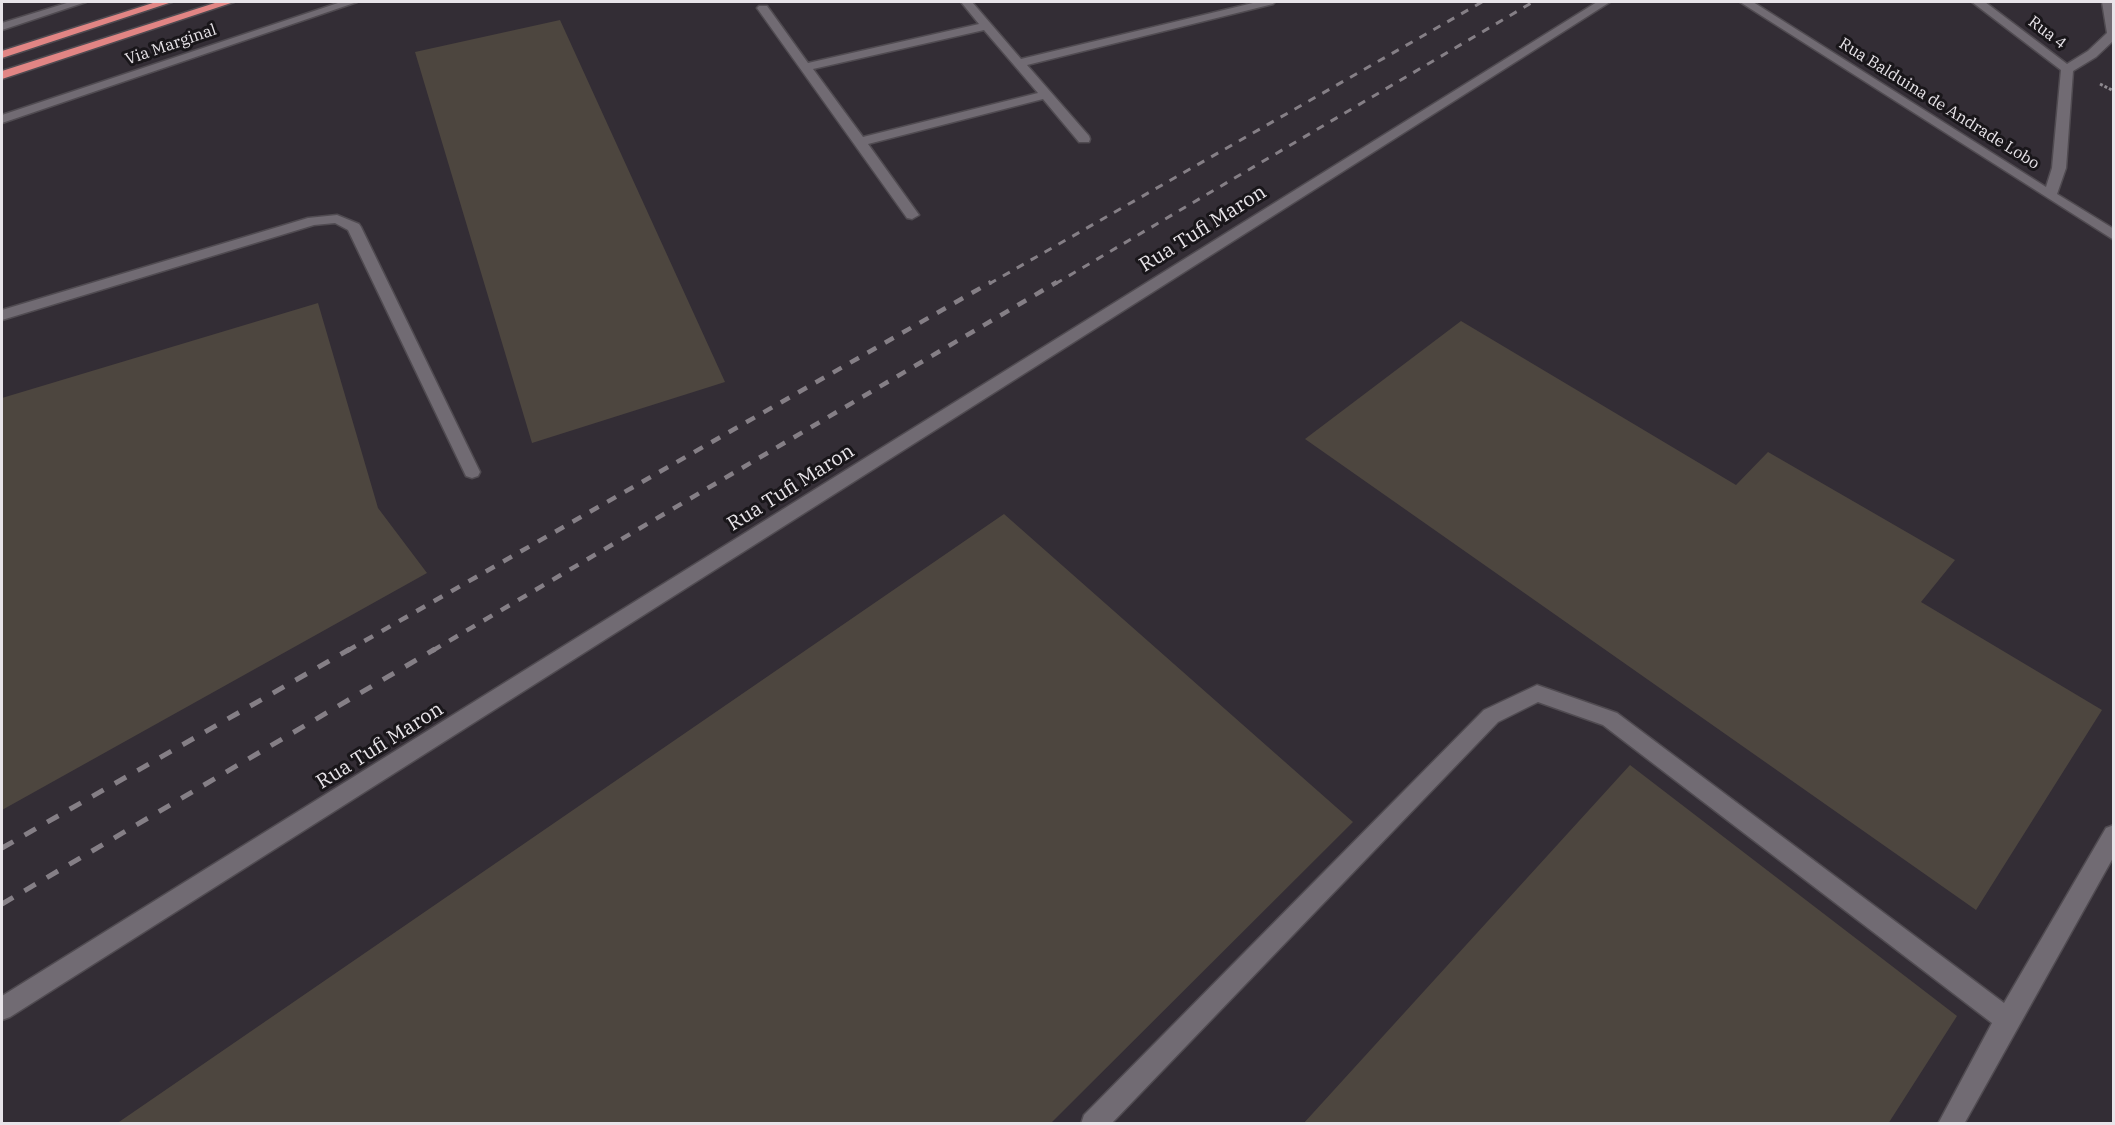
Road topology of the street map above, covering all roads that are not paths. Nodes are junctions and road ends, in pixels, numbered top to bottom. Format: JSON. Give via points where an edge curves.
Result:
{"nodes":[{"id":1,"x":80,"y":2,"type":"edge"},
{"id":2,"x":166,"y":2,"type":"edge"},
{"id":3,"x":228,"y":2,"type":"edge"},
{"id":4,"x":351,"y":2,"type":"edge"},
{"id":5,"x":966,"y":2,"type":"edge"},
{"id":6,"x":1269,"y":2,"type":"edge"},
{"id":7,"x":1604,"y":2,"type":"edge"},
{"id":8,"x":1746,"y":2,"type":"edge"},
{"id":9,"x":1978,"y":2,"type":"edge"},
{"id":10,"x":2108,"y":2,"type":"edge"},
{"id":11,"x":763,"y":8,"type":"dead end"},
{"id":12,"x":987,"y":26,"type":"junction"},
{"id":13,"x":2,"y":27,"type":"edge"},
{"id":14,"x":2,"y":55,"type":"edge"},
{"id":15,"x":1019,"y":63,"type":"junction"},
{"id":16,"x":805,"y":67,"type":"junction"},
{"id":17,"x":2067,"y":69,"type":"junction"},
{"id":18,"x":2,"y":75,"type":"edge"},
{"id":19,"x":1046,"y":95,"type":"junction"},
{"id":20,"x":2,"y":119,"type":"edge"},
{"id":21,"x":1084,"y":140,"type":"dead end"},
{"id":22,"x":860,"y":142,"type":"junction"},
{"id":23,"x":2050,"y":194,"type":"junction"},
{"id":24,"x":912,"y":215,"type":"dead end"},
{"id":25,"x":2114,"y":236,"type":"edge"},
{"id":26,"x":2,"y":315,"type":"edge"},
{"id":27,"x":472,"y":472,"type":"dead end"},
{"id":28,"x":2114,"y":835,"type":"edge"},
{"id":29,"x":2,"y":1009,"type":"edge"},
{"id":30,"x":2007,"y":1020,"type":"junction"},
{"id":31,"x":1093,"y":1124,"type":"edge"},
{"id":32,"x":1950,"y":1124,"type":"edge"}],
"edges":[{"from":1,"to":13,"type":"street"},
{"from":2,"to":14,"type":"highway"},
{"from":3,"to":18,"type":"highway"},
{"from":4,"to":20,"type":"street","name":"Via Marginal"},
{"from":5,"to":12,"type":"street"},
{"from":6,"to":15,"type":"street"},
{"from":7,"to":29,"type":"street","name":"Rua Tufi Maron"},
{"from":8,"to":23,"type":"street","name":"Rua Balduina de Andrade Lobo"},
{"from":9,"to":17,"type":"street","name":"Rua 4"},
{"from":10,"to":17,"type":"street","via":[[2113,34],[2092,54]]},
{"from":11,"to":16,"type":"street"},
{"from":12,"to":15,"type":"street"},
{"from":12,"to":16,"type":"street"},
{"from":15,"to":19,"type":"street"},
{"from":16,"to":22,"type":"street"},
{"from":17,"to":23,"type":"street","via":[[2060,168]]},
{"from":19,"to":21,"type":"street"},
{"from":19,"to":22,"type":"street"},
{"from":22,"to":24,"type":"street"},
{"from":23,"to":25,"type":"street","name":"Rua Balduina de Andrade Lobo"},
{"from":26,"to":27,"type":"street","via":[[313,220],[337,219],[354,227]]},
{"from":28,"to":30,"type":"street"},
{"from":30,"to":31,"type":"street","via":[[1610,719],[1537,693],[1491,716]]},
{"from":30,"to":32,"type":"street"}]}
